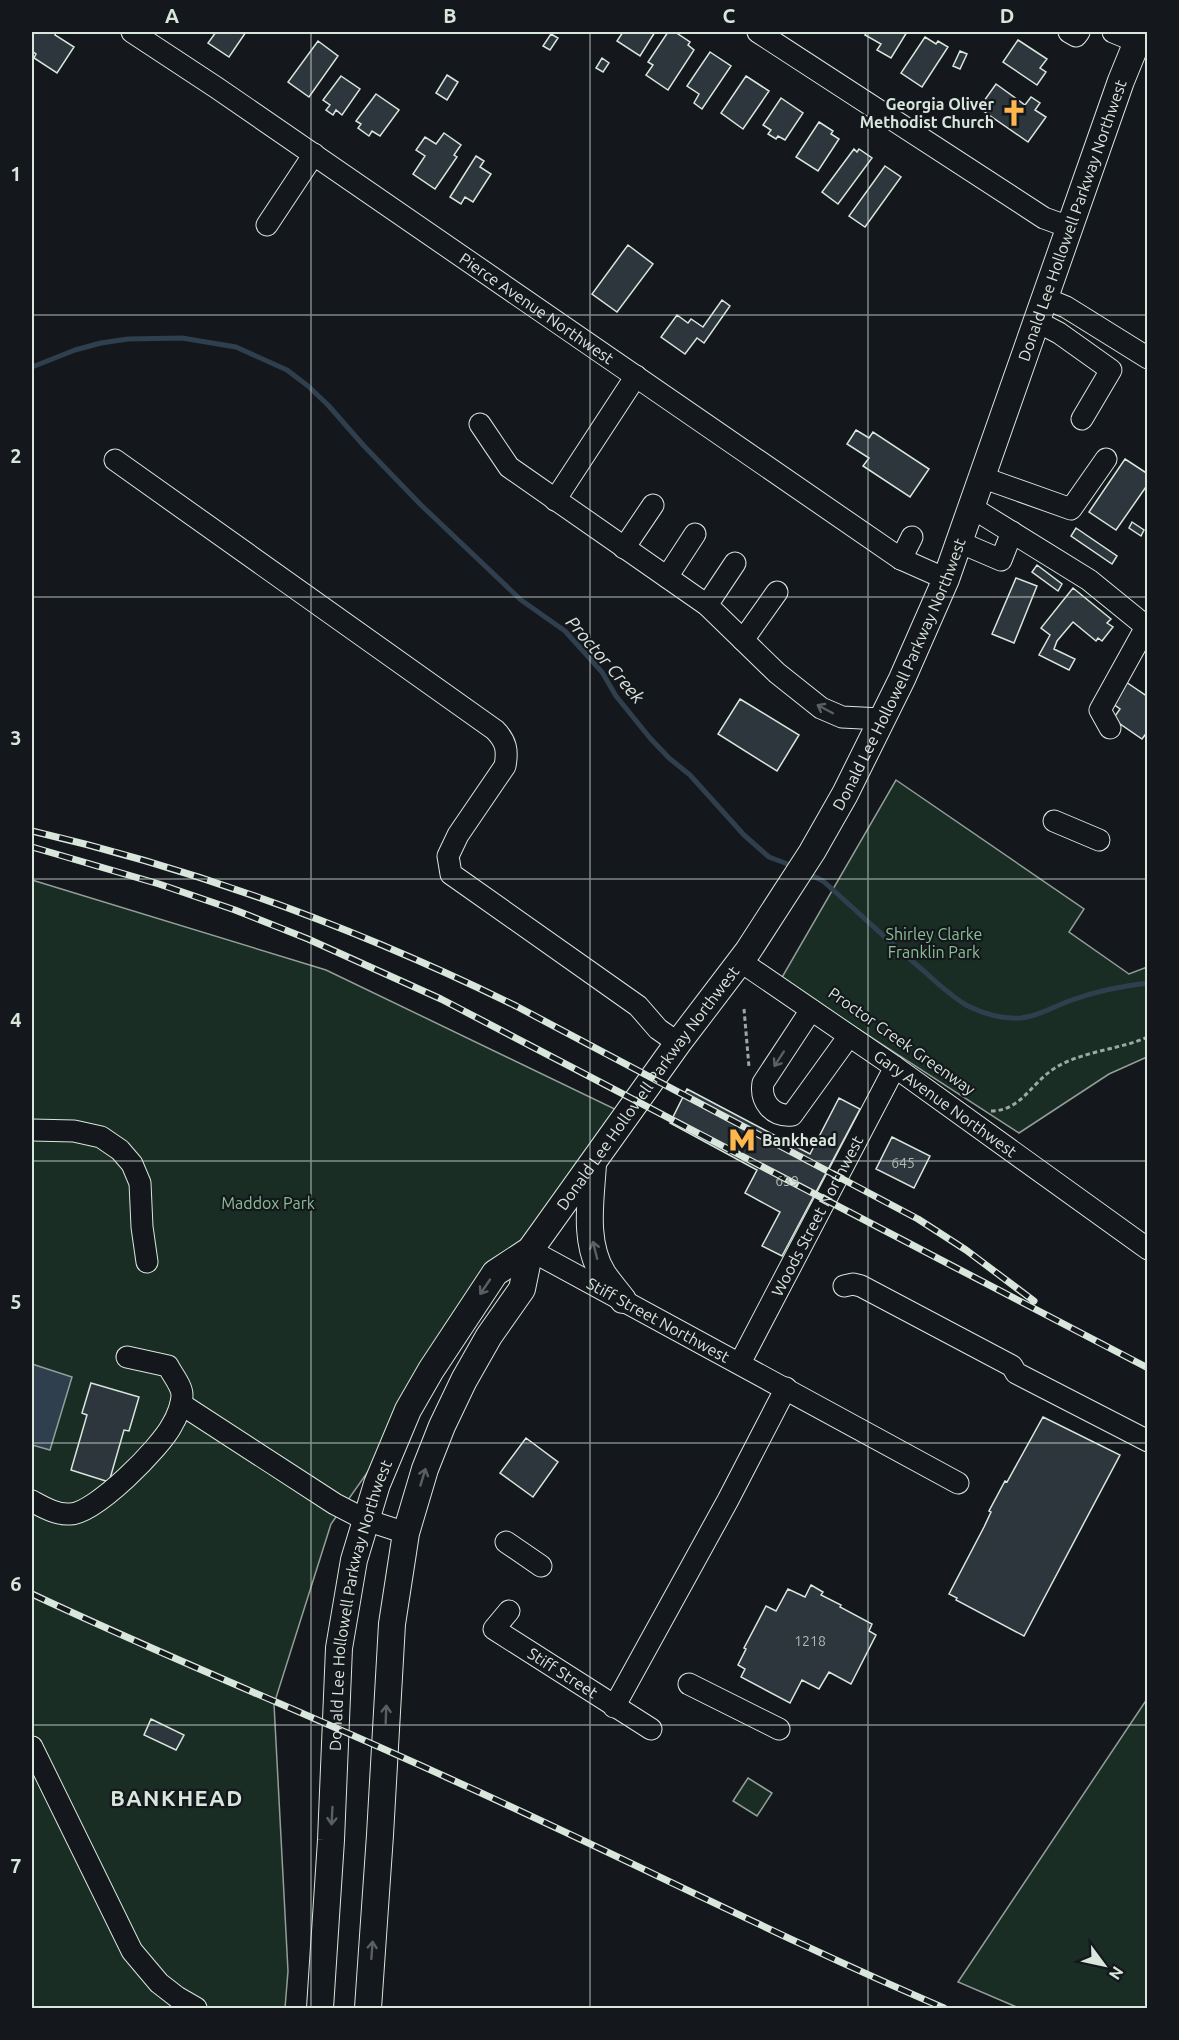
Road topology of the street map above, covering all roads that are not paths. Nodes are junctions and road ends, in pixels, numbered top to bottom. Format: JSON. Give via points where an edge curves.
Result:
{"nodes":[{"id":1,"x":132,"y":32,"type":"edge"},
{"id":2,"x":758,"y":32,"type":"edge"},
{"id":3,"x":1069,"y":32,"type":"edge"},
{"id":4,"x":1079,"y":32,"type":"edge"},
{"id":5,"x":1113,"y":32,"type":"edge"},
{"id":6,"x":1139,"y":37,"type":"edge"},
{"id":7,"x":314,"y":154,"type":"junction"},
{"id":8,"x":267,"y":225,"type":"dead end"},
{"id":9,"x":1069,"y":227,"type":"junction"},
{"id":10,"x":1040,"y":309,"type":"junction"},
{"id":11,"x":1148,"y":358,"type":"edge"},
{"id":12,"x":636,"y":376,"type":"junction"},
{"id":13,"x":1082,"y":419,"type":"dead end"},
{"id":14,"x":480,"y":424,"type":"dead end"},
{"id":15,"x":1106,"y":459,"type":"dead end"},
{"id":16,"x":115,"y":460,"type":"dead end"},
{"id":17,"x":981,"y":477,"type":"junction"},
{"id":18,"x":555,"y":500,"type":"junction"},
{"id":19,"x":653,"y":505,"type":"dead end"},
{"id":20,"x":971,"y":507,"type":"junction"},
{"id":21,"x":1012,"y":532,"type":"junction"},
{"id":22,"x":695,"y":534,"type":"dead end"},
{"id":23,"x":912,"y":537,"type":"dead end"},
{"id":24,"x":959,"y":542,"type":"junction"},
{"id":25,"x":624,"y":548,"type":"junction"},
{"id":26,"x":901,"y":559,"type":"junction"},
{"id":27,"x":735,"y":563,"type":"dead end"},
{"id":28,"x":667,"y":577,"type":"junction"},
{"id":29,"x":946,"y":579,"type":"junction"},
{"id":30,"x":777,"y":592,"type":"dead end"},
{"id":31,"x":707,"y":605,"type":"junction"},
{"id":32,"x":1147,"y":628,"type":"edge"},
{"id":33,"x":743,"y":640,"type":"junction"},
{"id":34,"x":881,"y":719,"type":"junction"},
{"id":35,"x":1110,"y":728,"type":"dead end"},
{"id":36,"x":1054,"y":821,"type":"dead end"},
{"id":37,"x":1099,"y":840,"type":"dead end"},
{"id":38,"x":740,"y":961,"type":"junction"},
{"id":39,"x":811,"y":1010,"type":"junction"},
{"id":40,"x":849,"y":1036,"type":"junction"},
{"id":41,"x":678,"y":1043,"type":"junction"},
{"id":42,"x":895,"y":1067,"type":"junction"},
{"id":43,"x":32,"y":1130,"type":"edge"},
{"id":44,"x":593,"y":1164,"type":"junction"},
{"id":45,"x":1148,"y":1249,"type":"edge"},
{"id":46,"x":530,"y":1250,"type":"junction"},
{"id":47,"x":147,"y":1262,"type":"dead end"},
{"id":48,"x":844,"y":1286,"type":"dead end"},
{"id":49,"x":623,"y":1300,"type":"junction"},
{"id":50,"x":127,"y":1357,"type":"dead end"},
{"id":51,"x":740,"y":1363,"type":"junction"},
{"id":52,"x":786,"y":1388,"type":"junction"},
{"id":53,"x":181,"y":1404,"type":"junction"},
{"id":54,"x":1148,"y":1441,"type":"edge"},
{"id":55,"x":958,"y":1483,"type":"dead end"},
{"id":56,"x":32,"y":1501,"type":"edge"},
{"id":57,"x":366,"y":1520,"type":"junction"},
{"id":58,"x":406,"y":1533,"type":"junction"},
{"id":59,"x":506,"y":1542,"type":"dead end"},
{"id":60,"x":541,"y":1566,"type":"dead end"},
{"id":61,"x":509,"y":1611,"type":"dead end"},
{"id":62,"x":689,"y":1684,"type":"dead end"},
{"id":63,"x":614,"y":1707,"type":"junction"},
{"id":64,"x":651,"y":1729,"type":"dead end"},
{"id":65,"x":779,"y":1729,"type":"dead end"},
{"id":66,"x":32,"y":1747,"type":"edge"},
{"id":67,"x":196,"y":2008,"type":"edge"},
{"id":68,"x":320,"y":2008,"type":"edge"},
{"id":69,"x":368,"y":2008,"type":"edge"}],
"edges":[{"from":1,"to":7,"type":"street","name":"Pierce Avenue Northwest"},
{"from":2,"to":9,"type":"street","via":[[1044,218]]},
{"from":3,"to":4,"type":"street","via":[[1076,36]]},
{"from":5,"to":6,"type":"street"},
{"from":6,"to":9,"type":"main road","name":"Donald Lee Hollowell Parkway Northwest"},
{"from":7,"to":8,"type":"street"},
{"from":7,"to":12,"type":"street","name":"Pierce Avenue Northwest"},
{"from":9,"to":10,"type":"main road","name":"Donald Lee Hollowell Parkway Northwest"},
{"from":10,"to":11,"type":"street","via":[[1066,307]]},
{"from":10,"to":13,"type":"street","via":[[1059,333],[1111,370]]},
{"from":10,"to":17,"type":"main road","name":"Donald Lee Hollowell Parkway Northwest"},
{"from":12,"to":18,"type":"street"},
{"from":12,"to":26,"type":"street","name":"Pierce Avenue Northwest"},
{"from":14,"to":18,"type":"street","via":[[509,467]]},
{"from":15,"to":17,"type":"street","via":[[1071,509]]},
{"from":16,"to":41,"type":"street","via":[[503,738],[505,766],[458,835],[448,856],[451,874],[638,1006],[658,1029]]},
{"from":17,"to":20,"type":"main road","name":"Donald Lee Hollowell Parkway Northwest"},
{"from":18,"to":25,"type":"street"},
{"from":19,"to":25,"type":"street"},
{"from":20,"to":21,"type":"street"},
{"from":20,"to":24,"type":"main road","name":"Donald Lee Hollowell Parkway Northwest"},
{"from":21,"to":24,"type":"street","via":[[1001,560]]},
{"from":21,"to":32,"type":"street","via":[[1089,580]]},
{"from":22,"to":28,"type":"street"},
{"from":23,"to":26,"type":"street"},
{"from":24,"to":29,"type":"main road","name":"Donald Lee Hollowell Parkway Northwest"},
{"from":25,"to":28,"type":"street"},
{"from":26,"to":29,"type":"street","name":"Pierce Avenue Northwest"},
{"from":27,"to":31,"type":"street"},
{"from":28,"to":31,"type":"street"},
{"from":29,"to":34,"type":"main road","name":"Donald Lee Hollowell Parkway Northwest"},
{"from":30,"to":33,"type":"street"},
{"from":31,"to":33,"type":"street"},
{"from":32,"to":35,"type":"street","via":[[1100,710]]},
{"from":34,"to":33,"type":"street","one_way":true,"via":[[842,717],[821,708]]},
{"from":34,"to":38,"type":"main road","name":"Donald Lee Hollowell Parkway Northwest","via":[[812,852]]},
{"from":36,"to":37,"type":"street"},
{"from":38,"to":39,"type":"street","name":"Gary Avenue Northwest"},
{"from":38,"to":41,"type":"main road","name":"Donald Lee Hollowell Parkway Northwest"},
{"from":39,"to":40,"type":"street","name":"Gary Avenue Northwest"},
{"from":39,"to":40,"type":"street","one_way":true,"via":[[763,1083],[764,1102],[770,1108],[783,1116],[792,1115]]},
{"from":40,"to":42,"type":"street","name":"Gary Avenue Northwest"},
{"from":41,"to":44,"type":"main road","name":"Donald Lee Hollowell Parkway Northwest"},
{"from":42,"to":45,"type":"street","name":"Gary Avenue Northwest"},
{"from":42,"to":51,"type":"street","name":"Woods Street Northwest"},
{"from":43,"to":47,"type":"street","via":[[74,1131],[101,1137],[120,1150],[132,1164],[140,1183]]},
{"from":44,"to":46,"type":"main road","name":"Donald Lee Hollowell Parkway Northwest"},
{"from":49,"to":44,"type":"main road","one_way":true,"via":[[602,1273],[593,1251]]},
{"from":46,"to":49,"type":"street","name":"Stiff Street Northwest"},
{"from":46,"to":57,"type":"main road","name":"Donald Lee Hollowell Parkway Northwest","one_way":true,"via":[[495,1273],[431,1370],[391,1449]]},
{"from":58,"to":46,"type":"main road","name":"Donald Lee Hollowell Parkway Northwest","one_way":true,"via":[[442,1426],[489,1336],[522,1289]]},
{"from":48,"to":54,"type":"street","via":[[861,1286]]},
{"from":49,"to":51,"type":"street","name":"Stiff Street Northwest"},
{"from":50,"to":53,"type":"street","via":[[168,1366],[182,1393]]},
{"from":51,"to":52,"type":"street","name":"Stiff Street Northwest"},
{"from":52,"to":55,"type":"street","name":"Stiff Street Northwest"},
{"from":52,"to":63,"type":"street"},
{"from":53,"to":56,"type":"street","via":[[172,1427],[128,1478],[90,1508],[71,1515]]},
{"from":53,"to":57,"type":"street"},
{"from":57,"to":58,"type":"street"},
{"from":57,"to":68,"type":"main road","name":"Donald Lee Hollowell Parkway Northwest","one_way":true,"via":[[354,1560],[339,1648]]},
{"from":69,"to":58,"type":"main road","name":"Donald Lee Hollowell Parkway Northwest","one_way":true,"via":[[391,1635]]},
{"from":59,"to":60,"type":"street"},
{"from":61,"to":63,"type":"street","name":"Stiff Street","via":[[494,1629]]},
{"from":62,"to":65,"type":"street"},
{"from":63,"to":64,"type":"street","name":"Stiff Street"},
{"from":66,"to":67,"type":"street","via":[[132,1951],[159,1983]]}]}
